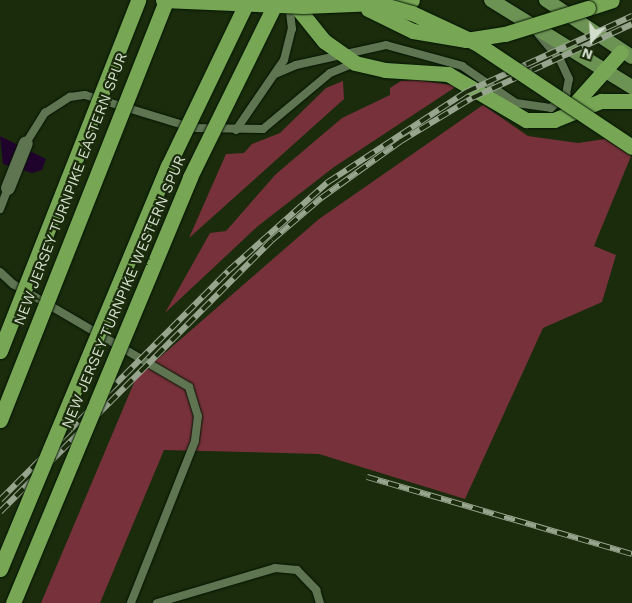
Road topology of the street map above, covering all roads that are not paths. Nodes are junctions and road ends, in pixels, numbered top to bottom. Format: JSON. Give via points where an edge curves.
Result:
{"nodes":[{"id":1,"x":138,"y":0,"type":"edge"},
{"id":2,"x":164,"y":0,"type":"edge"},
{"id":3,"x":248,"y":0,"type":"edge"},
{"id":4,"x":277,"y":0,"type":"edge"},
{"id":5,"x":289,"y":0,"type":"edge"},
{"id":6,"x":354,"y":0,"type":"edge"},
{"id":7,"x":412,"y":0,"type":"edge"},
{"id":8,"x":491,"y":0,"type":"edge"},
{"id":9,"x":546,"y":0,"type":"edge"},
{"id":10,"x":612,"y":0,"type":"edge"},
{"id":11,"x":368,"y":4,"type":"edge"},
{"id":12,"x":534,"y":29,"type":"junction"},
{"id":13,"x":340,"y":53,"type":"junction"},
{"id":14,"x":627,"y":54,"type":"edge"},
{"id":15,"x":356,"y":63,"type":"junction"},
{"id":16,"x":606,"y":72,"type":"junction"},
{"id":17,"x":276,"y":74,"type":"junction"},
{"id":18,"x":632,"y":87,"type":"edge"},
{"id":19,"x":632,"y":101,"type":"edge"},
{"id":20,"x":559,"y":118,"type":"junction"},
{"id":21,"x":236,"y":130,"type":"junction"},
{"id":22,"x":26,"y":143,"type":"joint"},
{"id":23,"x":632,"y":147,"type":"edge"},
{"id":24,"x":8,"y":188,"type":"joint"},
{"id":25,"x":0,"y":209,"type":"edge"},
{"id":26,"x":0,"y":272,"type":"edge"},
{"id":27,"x":0,"y":351,"type":"edge"},
{"id":28,"x":0,"y":420,"type":"edge"},
{"id":29,"x":0,"y":569,"type":"edge"},
{"id":30,"x":160,"y":602,"type":"edge"},
{"id":31,"x":13,"y":603,"type":"edge"},
{"id":32,"x":131,"y":603,"type":"edge"},
{"id":33,"x":320,"y":603,"type":"edge"}],
"edges":[{"from":1,"to":27,"type":"highway","name":"NEW JERSEY TURNPIKE EASTERN SPUR","bridge":true},
{"from":2,"to":11,"type":"highway","bridge":true,"via":[[303,6]]},
{"from":2,"to":28,"type":"highway","name":"NEW JERSEY TURNPIKE EASTERN SPUR","bridge":true},
{"from":3,"to":29,"type":"highway","name":"NEW JERSEY TURNPIKE WESTERN SPUR","bridge":true,"via":[[168,166]]},
{"from":4,"to":31,"type":"highway","name":"NEW JERSEY TURNPIKE WESTERN SPUR","bridge":true,"via":[[190,177]]},
{"from":5,"to":13,"type":"highway"},
{"from":5,"to":17,"type":"lane","via":[[291,37]]},
{"from":6,"to":11,"type":"highway"},
{"from":7,"to":11,"type":"highway"},
{"from":8,"to":12,"type":"main road"},
{"from":9,"to":14,"type":"main road"},
{"from":10,"to":11,"type":"highway","bridge":true,"via":[[505,34],[466,40],[413,31]]},
{"from":11,"to":23,"type":"highway","bridge":true,"via":[[430,19],[461,34]]},
{"from":12,"to":13,"type":"lane","via":[[568,73],[566,94],[551,108],[516,103],[469,70],[440,58],[380,45]]},
{"from":12,"to":16,"type":"main road"},
{"from":13,"to":15,"type":"highway"},
{"from":13,"to":17,"type":"lane"},
{"from":14,"to":16,"type":"highway"},
{"from":15,"to":20,"type":"highway","via":[[385,70],[436,70],[461,79],[519,118],[539,122]]},
{"from":15,"to":21,"type":"lane","via":[[330,73],[268,126]]},
{"from":16,"to":18,"type":"main road"},
{"from":16,"to":20,"type":"highway"},
{"from":17,"to":21,"type":"lane"},
{"from":19,"to":20,"type":"highway","via":[[601,100]]},
{"from":21,"to":22,"type":"lane","via":[[193,128],[85,96],[70,97],[44,113]]},
{"from":22,"to":24,"type":"street"},
{"from":24,"to":25,"type":"lane"},
{"from":26,"to":32,"type":"lane","via":[[13,284],[190,387],[198,416],[195,441]]},
{"from":30,"to":33,"type":"lane","via":[[275,568],[296,570],[316,590]]}]}
